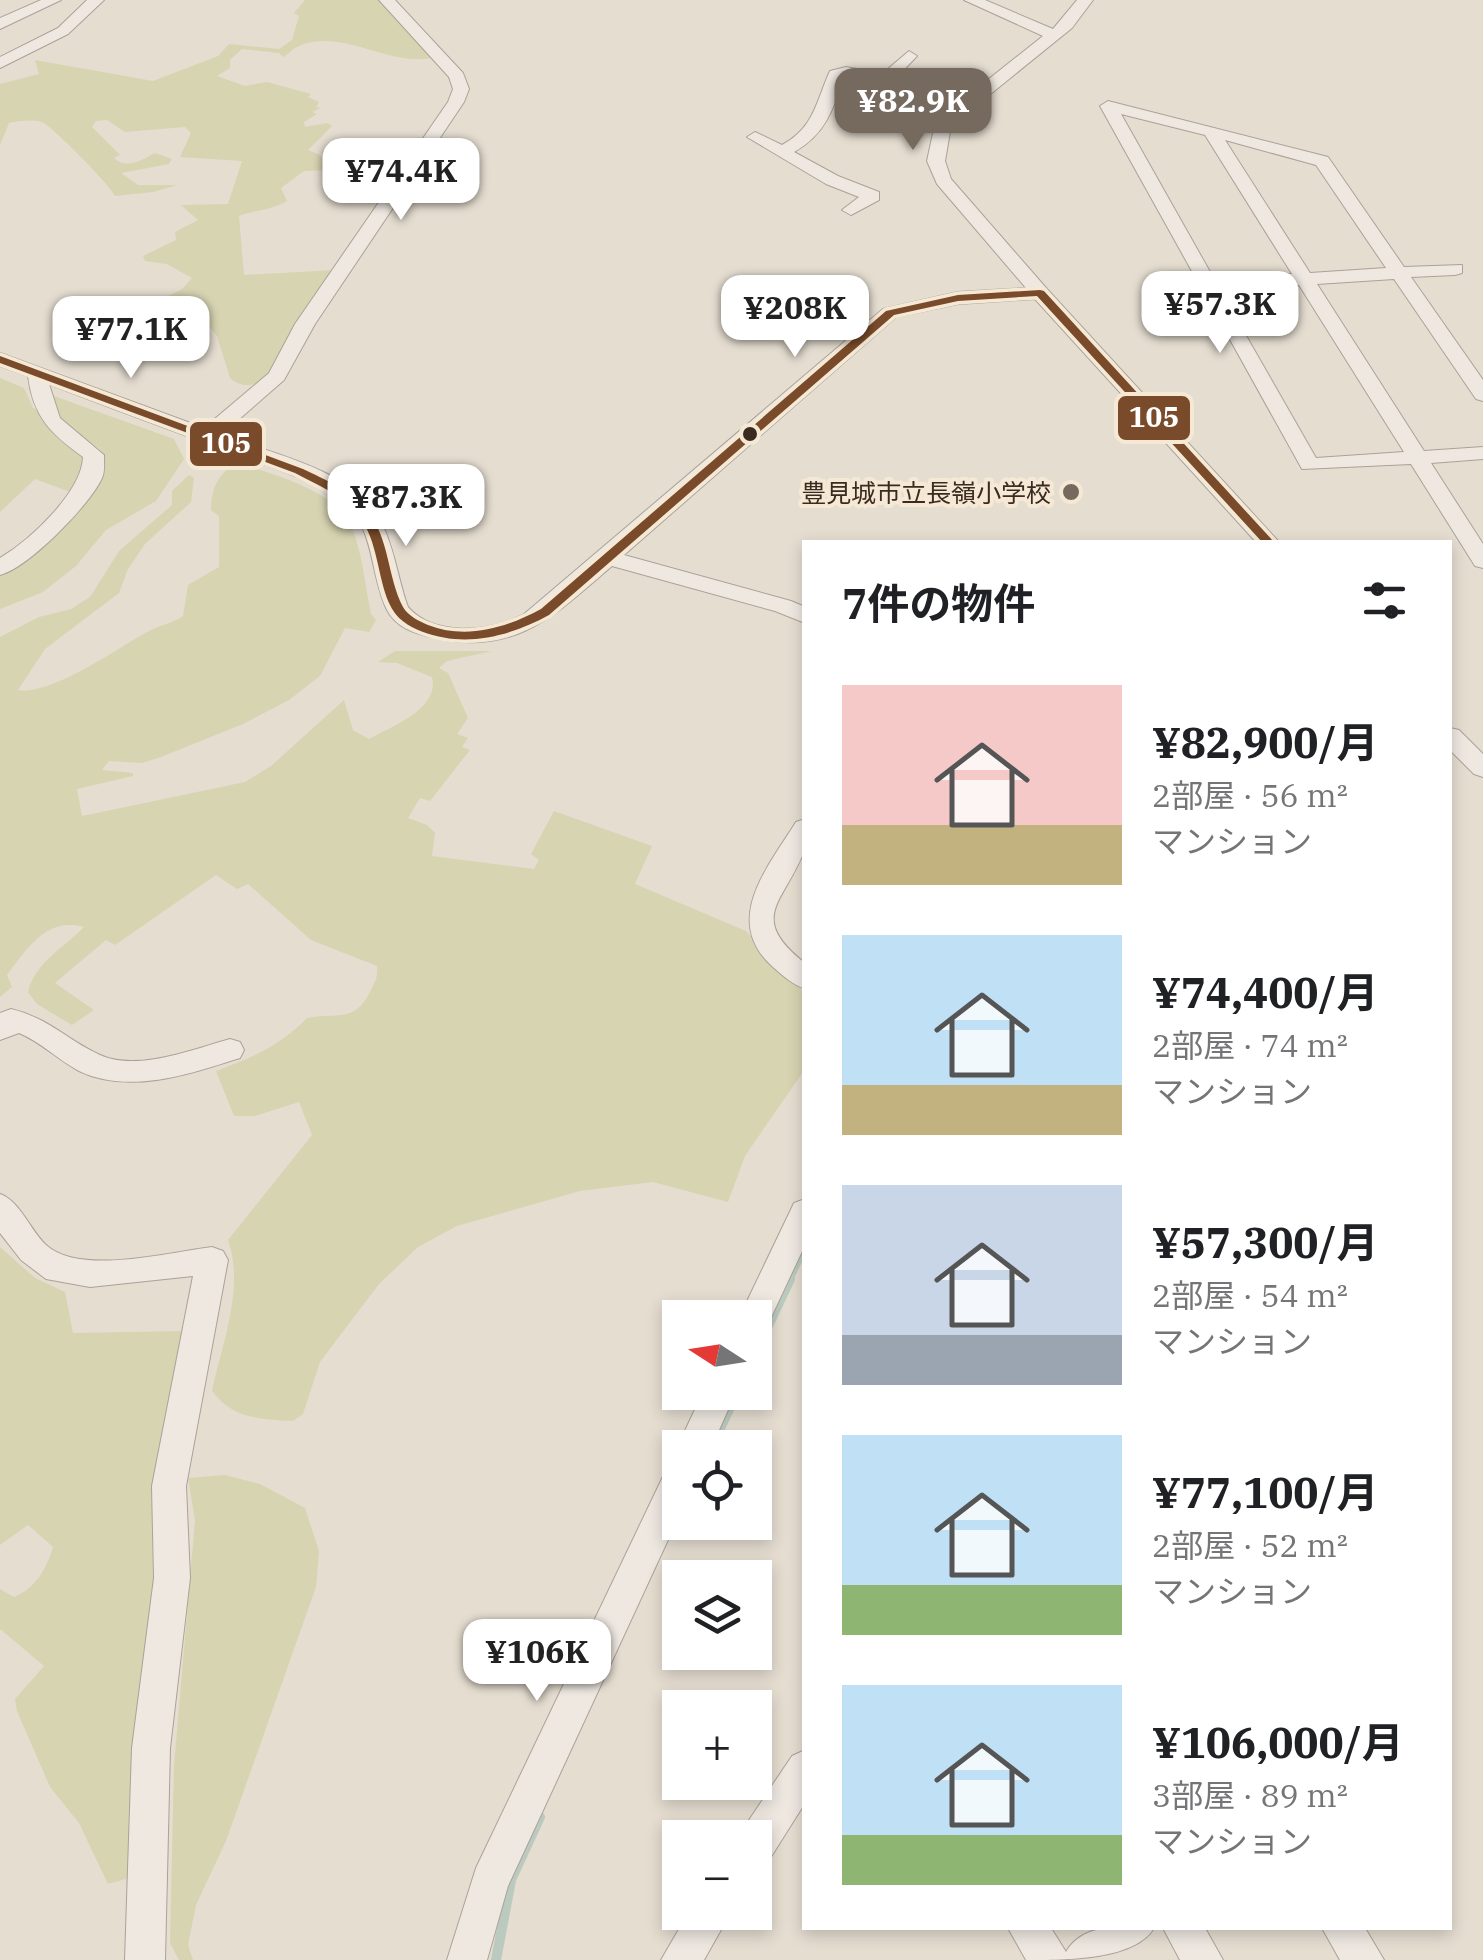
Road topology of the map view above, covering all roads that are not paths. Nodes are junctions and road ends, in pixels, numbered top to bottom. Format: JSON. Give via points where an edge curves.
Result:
{"nodes":[{"id":1,"x":53,"y":0,"type":"edge"},
{"id":2,"x":96,"y":0,"type":"edge"},
{"id":3,"x":387,"y":0,"type":"edge"},
{"id":4,"x":972,"y":0,"type":"edge"},
{"id":5,"x":1085,"y":0,"type":"edge"},
{"id":6,"x":0,"y":24,"type":"edge"},
{"id":7,"x":1054,"y":36,"type":"junction"},
{"id":8,"x":909,"y":56,"type":"dead end"},
{"id":9,"x":0,"y":63,"type":"edge"},
{"id":10,"x":886,"y":79,"type":"junction"},
{"id":11,"x":976,"y":95,"type":"junction"},
{"id":12,"x":1212,"y":131,"type":"junction"},
{"id":13,"x":755,"y":137,"type":"dead end"},
{"id":14,"x":782,"y":152,"type":"junction"},
{"id":15,"x":851,"y":210,"type":"dead end"},
{"id":16,"x":1455,"y":269,"type":"dead end"},
{"id":17,"x":1399,"y":273,"type":"junction"},
{"id":18,"x":1304,"y":279,"type":"junction"},
{"id":19,"x":1209,"y":285,"type":"junction"},
{"id":20,"x":1040,"y":293,"type":"junction"},
{"id":21,"x":0,"y":359,"type":"edge"},
{"id":22,"x":37,"y":373,"type":"junction"},
{"id":23,"x":1483,"y":394,"type":"edge"},
{"id":24,"x":208,"y":436,"type":"junction"},
{"id":25,"x":1483,"y":453,"type":"edge"},
{"id":26,"x":1416,"y":459,"type":"junction"},
{"id":27,"x":1266,"y":540,"type":"edge"},
{"id":28,"x":608,"y":558,"type":"junction"},
{"id":29,"x":1483,"y":561,"type":"edge"},
{"id":30,"x":0,"y":568,"type":"edge"},
{"id":31,"x":802,"y":615,"type":"edge"},
{"id":32,"x":1452,"y":738,"type":"edge"},
{"id":33,"x":1483,"y":768,"type":"edge"},
{"id":34,"x":802,"y":833,"type":"edge"},
{"id":35,"x":802,"y":975,"type":"edge"},
{"id":36,"x":0,"y":1029,"type":"edge"},
{"id":37,"x":230,"y":1050,"type":"dead end"},
{"id":38,"x":0,"y":1207,"type":"edge"},
{"id":39,"x":802,"y":1218,"type":"edge"},
{"id":40,"x":763,"y":1300,"type":"edge"},
{"id":41,"x":662,"y":1515,"type":"edge"},
{"id":42,"x":802,"y":1774,"type":"edge"},
{"id":43,"x":772,"y":1820,"type":"edge"},
{"id":44,"x":700,"y":1930,"type":"edge"},
{"id":45,"x":1029,"y":1930,"type":"edge"},
{"id":46,"x":1131,"y":1930,"type":"edge"},
{"id":47,"x":1185,"y":1930,"type":"edge"},
{"id":48,"x":145,"y":1960,"type":"edge"},
{"id":49,"x":467,"y":1960,"type":"edge"},
{"id":50,"x":681,"y":1960,"type":"edge"},
{"id":51,"x":1048,"y":1960,"type":"edge"},
{"id":52,"x":1082,"y":1960,"type":"edge"},
{"id":53,"x":1203,"y":1960,"type":"edge"}],
"edges":[{"from":1,"to":6,"type":"street"},
{"from":2,"to":9,"type":"street","via":[[63,30]]},
{"from":3,"to":24,"type":"street","via":[[457,76],[456,102],[277,376]]},
{"from":4,"to":7,"type":"street"},
{"from":5,"to":7,"type":"street"},
{"from":7,"to":11,"type":"street"},
{"from":8,"to":10,"type":"street"},
{"from":10,"to":11,"type":"street"},
{"from":10,"to":14,"type":"street","via":[[836,74],[821,123]]},
{"from":11,"to":20,"type":"street","via":[[943,124],[936,161],[944,180]]},
{"from":12,"to":17,"type":"street","via":[[1322,161]]},
{"from":12,"to":18,"type":"street"},
{"from":12,"to":19,"type":"street","via":[[1108,106]]},
{"from":13,"to":14,"type":"street"},
{"from":14,"to":15,"type":"street","via":[[873,196]]},
{"from":16,"to":17,"type":"street"},
{"from":17,"to":18,"type":"street"},
{"from":17,"to":23,"type":"street"},
{"from":18,"to":19,"type":"street"},
{"from":18,"to":26,"type":"street"},
{"from":19,"to":26,"type":"street","via":[[1308,465]]},
{"from":20,"to":27,"type":"street"},
{"from":20,"to":28,"type":"street","via":[[958,298],[890,313]]},
{"from":21,"to":22,"type":"street"},
{"from":22,"to":24,"type":"street"},
{"from":22,"to":30,"type":"street","via":[[41,410],[94,455],[93,476],[21,555]]},
{"from":24,"to":28,"type":"street","via":[[298,471],[362,507],[398,612],[416,626],[451,636],[508,632],[545,612]]},
{"from":25,"to":26,"type":"street"},
{"from":26,"to":29,"type":"street"},
{"from":28,"to":31,"type":"street"},
{"from":32,"to":33,"type":"street"},
{"from":34,"to":35,"type":"street","via":[[759,922],[766,943]]},
{"from":36,"to":37,"type":"street","via":[[11,1020],[37,1024],[94,1066],[155,1070]]},
{"from":38,"to":48,"type":"street","via":[[19,1238],[55,1268],[82,1274],[212,1260],[170,1486],[172,1578],[150,1748]]},
{"from":39,"to":40,"type":"street"},
{"from":41,"to":49,"type":"street","via":[[490,1882]]},
{"from":42,"to":43,"type":"street"},
{"from":44,"to":50,"type":"street"},
{"from":45,"to":51,"type":"street"},
{"from":46,"to":52,"type":"street"},
{"from":47,"to":53,"type":"street"}]}
